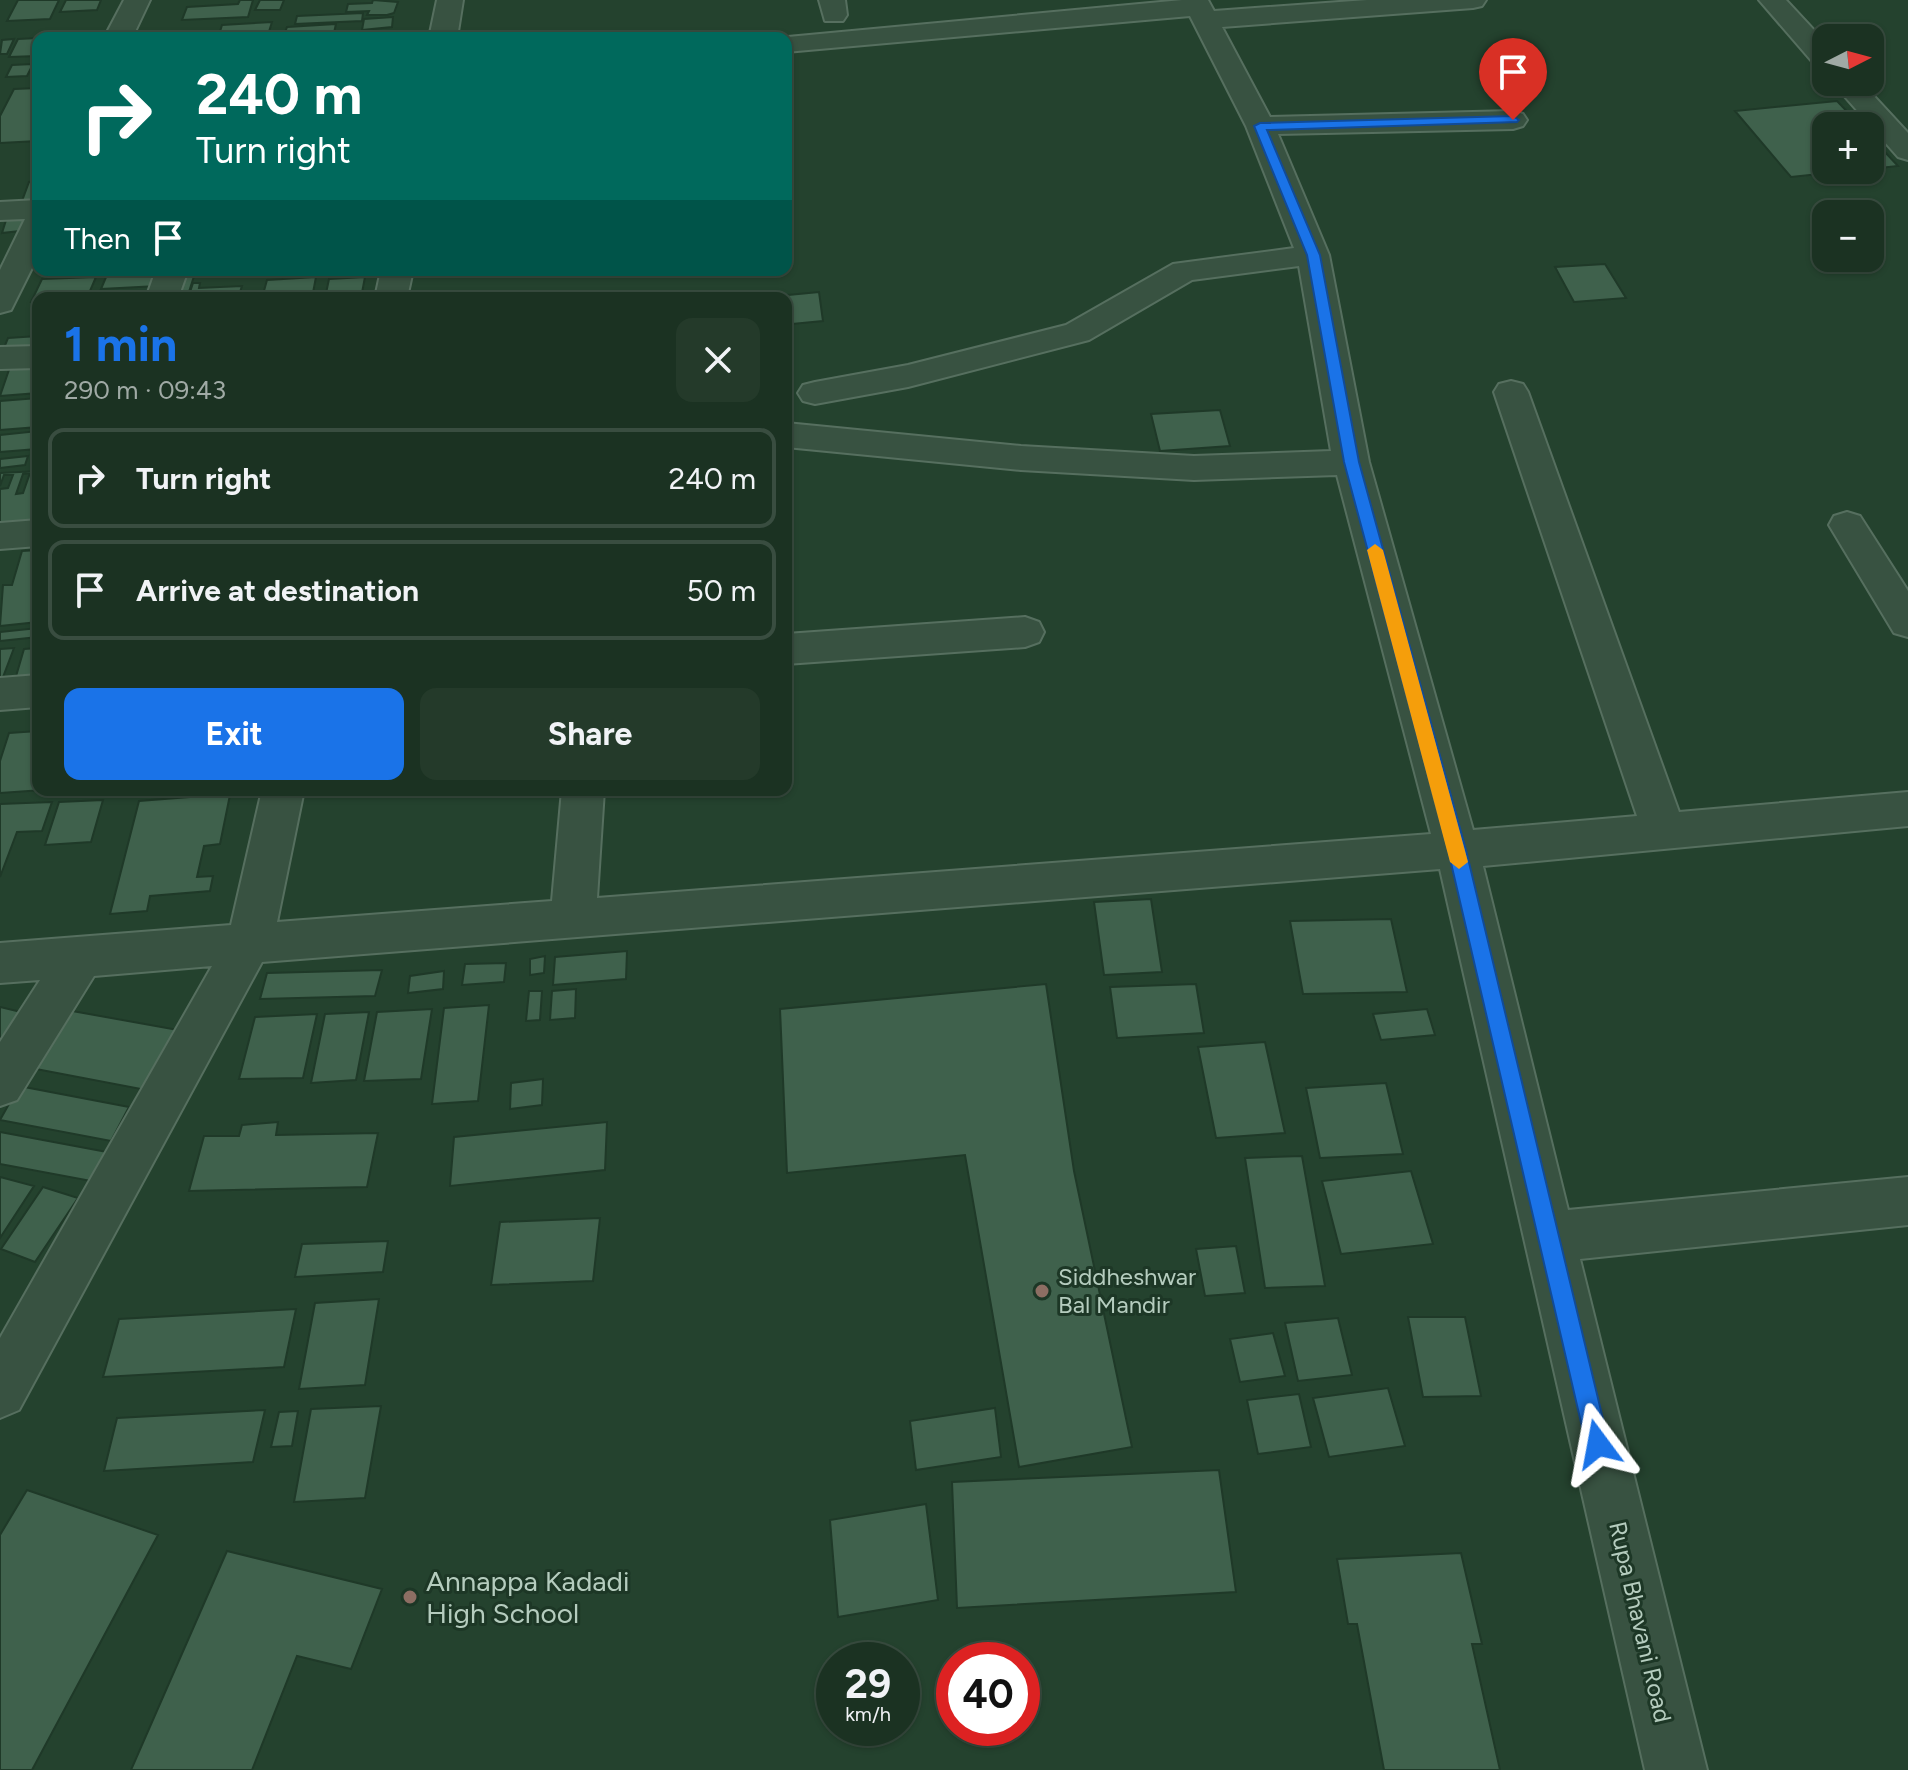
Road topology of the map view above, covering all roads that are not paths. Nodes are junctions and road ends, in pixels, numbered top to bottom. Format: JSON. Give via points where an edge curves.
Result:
{"nodes":[{"id":1,"x":137,"y":0,"type":"edge"},
{"id":2,"x":450,"y":0,"type":"edge"},
{"id":3,"x":1473,"y":0,"type":"edge"},
{"id":4,"x":1772,"y":0,"type":"edge"},
{"id":5,"x":1200,"y":9,"type":"edge"},
{"id":6,"x":121,"y":32,"type":"edge"},
{"id":7,"x":444,"y":32,"type":"edge"},
{"id":8,"x":792,"y":43,"type":"edge"},
{"id":9,"x":1812,"y":44,"type":"edge"},
{"id":10,"x":1859,"y":96,"type":"edge"},
{"id":11,"x":1513,"y":120,"type":"dead end"},
{"id":12,"x":1260,"y":126,"type":"junction"},
{"id":13,"x":1908,"y":151,"type":"edge"},
{"id":14,"x":32,"y":209,"type":"edge"},
{"id":15,"x":0,"y":211,"type":"edge"},
{"id":16,"x":32,"y":236,"type":"edge"},
{"id":17,"x":1313,"y":255,"type":"junction"},
{"id":18,"x":0,"y":303,"type":"edge"},
{"id":19,"x":32,"y":357,"type":"edge"},
{"id":20,"x":0,"y":358,"type":"edge"},
{"id":21,"x":1511,"y":392,"type":"dead end"},
{"id":22,"x":815,"y":393,"type":"dead end"},
{"id":23,"x":792,"y":436,"type":"edge"},
{"id":24,"x":1351,"y":462,"type":"junction"},
{"id":25,"x":1847,"y":525,"type":"dead end"},
{"id":26,"x":32,"y":533,"type":"edge"},
{"id":27,"x":0,"y":536,"type":"edge"},
{"id":28,"x":1908,"y":623,"type":"edge"},
{"id":29,"x":1025,"y":632,"type":"dead end"},
{"id":30,"x":792,"y":649,"type":"edge"},
{"id":31,"x":32,"y":691,"type":"edge"},
{"id":32,"x":0,"y":694,"type":"edge"},
{"id":33,"x":282,"y":796,"type":"edge"},
{"id":34,"x":583,"y":796,"type":"edge"},
{"id":35,"x":1908,"y":809,"type":"edge"},
{"id":36,"x":1664,"y":831,"type":"junction"},
{"id":37,"x":1457,"y":850,"type":"junction"},
{"id":38,"x":573,"y":917,"type":"junction"},
{"id":39,"x":250,"y":942,"type":"junction"},
{"id":40,"x":81,"y":956,"type":"junction"},
{"id":41,"x":0,"y":963,"type":"edge"},
{"id":42,"x":0,"y":1084,"type":"edge"},
{"id":43,"x":1908,"y":1201,"type":"edge"},
{"id":44,"x":1548,"y":1237,"type":"junction"},
{"id":45,"x":0,"y":1391,"type":"edge"},
{"id":46,"x":1676,"y":1770,"type":"edge"}],
"edges":[{"from":1,"to":6,"type":"street"},
{"from":2,"to":7,"type":"street"},
{"from":3,"to":5,"type":"street"},
{"from":4,"to":9,"type":"street"},
{"from":5,"to":8,"type":"street"},
{"from":5,"to":12,"type":"street","name":"Rupa Bhavani Road"},
{"from":10,"to":13,"type":"street"},
{"from":11,"to":12,"type":"street"},
{"from":12,"to":17,"type":"street","name":"Rupa Bhavani Road"},
{"from":14,"to":15,"type":"street"},
{"from":16,"to":18,"type":"street"},
{"from":17,"to":22,"type":"street","via":[[1184,271],[1077,333],[908,376]]},
{"from":17,"to":24,"type":"street","name":"Rupa Bhavani Road"},
{"from":19,"to":20,"type":"street"},
{"from":21,"to":36,"type":"street"},
{"from":23,"to":24,"type":"street","via":[[1194,468]]},
{"from":24,"to":37,"type":"street","name":"Rupa Bhavani Road"},
{"from":25,"to":28,"type":"street"},
{"from":26,"to":27,"type":"street"},
{"from":29,"to":30,"type":"street"},
{"from":31,"to":32,"type":"street"},
{"from":33,"to":39,"type":"street"},
{"from":34,"to":38,"type":"street"},
{"from":35,"to":36,"type":"street"},
{"from":36,"to":37,"type":"street"},
{"from":37,"to":38,"type":"street"},
{"from":37,"to":44,"type":"street","name":"Rupa Bhavani Road"},
{"from":38,"to":39,"type":"street"},
{"from":39,"to":40,"type":"street"},
{"from":39,"to":45,"type":"street"},
{"from":40,"to":41,"type":"street"},
{"from":40,"to":42,"type":"street"},
{"from":43,"to":44,"type":"street"},
{"from":44,"to":46,"type":"street","name":"Rupa Bhavani Road"}]}
